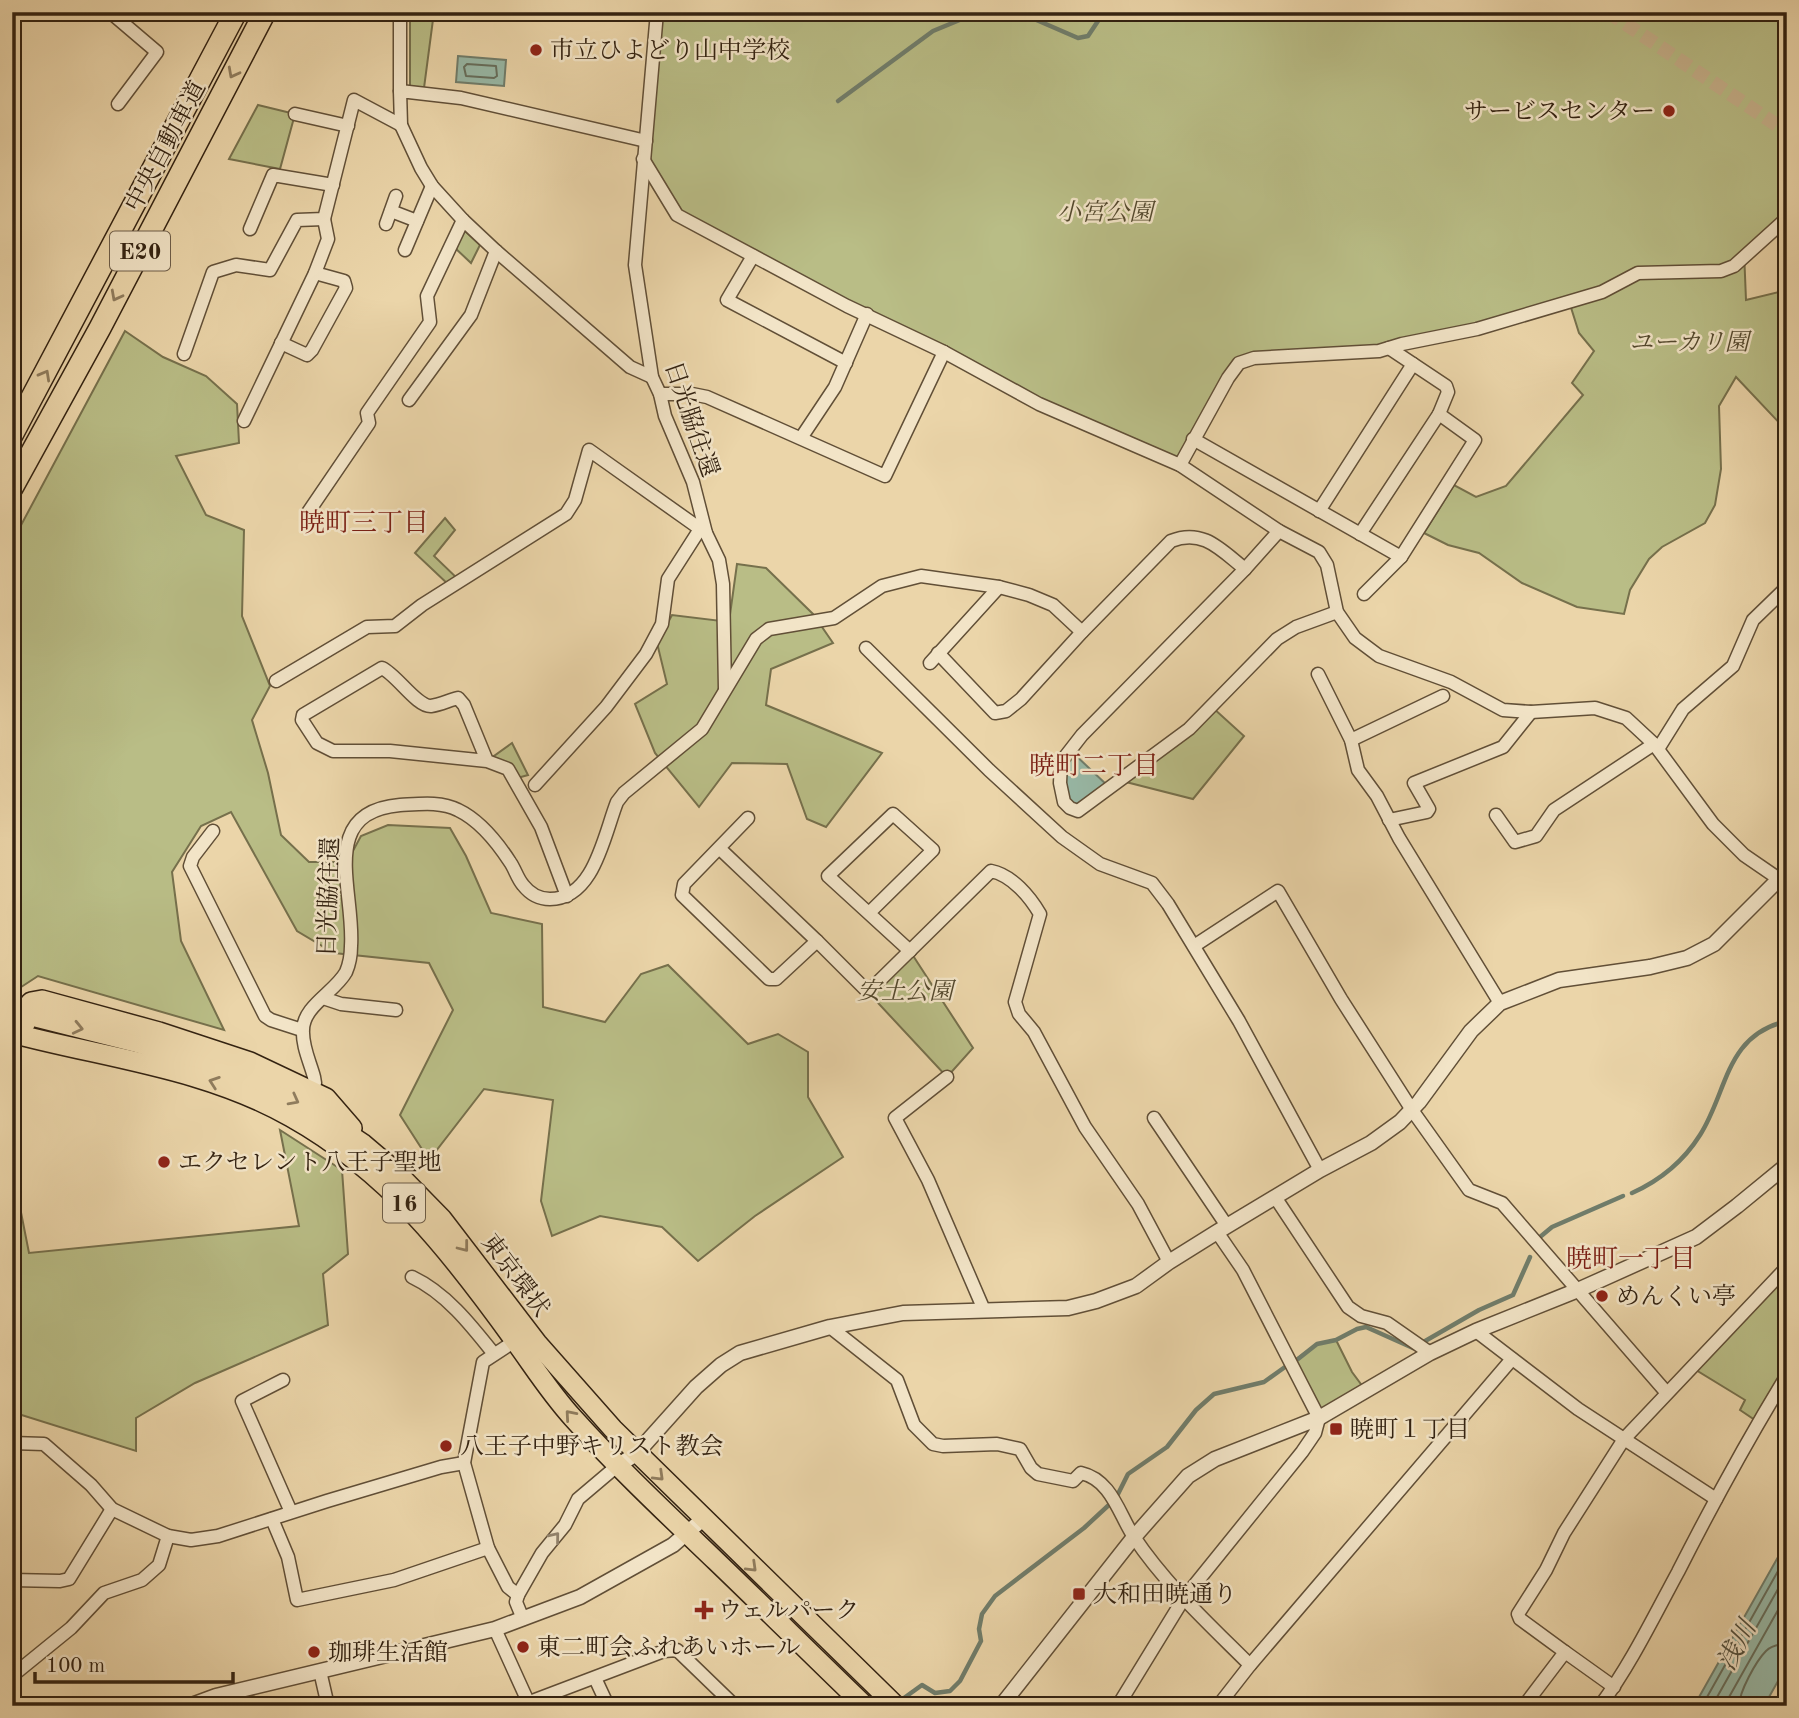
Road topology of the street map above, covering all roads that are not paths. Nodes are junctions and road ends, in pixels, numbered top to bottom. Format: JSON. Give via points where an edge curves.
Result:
{"nodes":[{"id":1,"x":110,"y":12,"type":"edge"},
{"id":2,"x":236,"y":12,"type":"edge"},
{"id":3,"x":265,"y":12,"type":"edge"},
{"id":4,"x":400,"y":12,"type":"edge"},
{"id":5,"x":657,"y":12,"type":"edge"},
{"id":6,"x":400,"y":91,"type":"junction"},
{"id":7,"x":118,"y":104,"type":"dead end"},
{"id":8,"x":295,"y":114,"type":"dead end"},
{"id":9,"x":401,"y":125,"type":"junction"},
{"id":10,"x":348,"y":126,"type":"junction"},
{"id":11,"x":646,"y":141,"type":"junction"},
{"id":12,"x":643,"y":159,"type":"junction"},
{"id":13,"x":333,"y":186,"type":"junction"},
{"id":14,"x":432,"y":186,"type":"junction"},
{"id":15,"x":396,"y":196,"type":"dead end"},
{"id":16,"x":391,"y":211,"type":"junction"},
{"id":17,"x":1787,"y":218,"type":"edge"},
{"id":18,"x":324,"y":219,"type":"junction"},
{"id":19,"x":463,"y":220,"type":"junction"},
{"id":20,"x":417,"y":221,"type":"junction"},
{"id":21,"x":386,"y":224,"type":"dead end"},
{"id":22,"x":250,"y":229,"type":"dead end"},
{"id":23,"x":405,"y":250,"type":"dead end"},
{"id":24,"x":496,"y":251,"type":"junction"},
{"id":25,"x":753,"y":256,"type":"junction"},
{"id":26,"x":315,"y":273,"type":"junction"},
{"id":27,"x":867,"y":314,"type":"junction"},
{"id":28,"x":281,"y":343,"type":"junction"},
{"id":29,"x":1389,"y":348,"type":"junction"},
{"id":30,"x":944,"y":352,"type":"junction"},
{"id":31,"x":184,"y":354,"type":"dead end"},
{"id":32,"x":846,"y":362,"type":"junction"},
{"id":33,"x":1412,"y":364,"type":"junction"},
{"id":34,"x":652,"y":377,"type":"junction"},
{"id":35,"x":660,"y":394,"type":"junction"},
{"id":36,"x":409,"y":400,"type":"dead end"},
{"id":37,"x":1439,"y":414,"type":"junction"},
{"id":38,"x":244,"y":421,"type":"dead end"},
{"id":39,"x":12,"y":435,"type":"edge"},
{"id":40,"x":801,"y":438,"type":"junction"},
{"id":41,"x":1193,"y":439,"type":"junction"},
{"id":42,"x":1180,"y":465,"type":"junction"},
{"id":43,"x":12,"y":488,"type":"edge"},
{"id":44,"x":1319,"y":511,"type":"junction"},
{"id":45,"x":307,"y":514,"type":"dead end"},
{"id":46,"x":703,"y":531,"type":"junction"},
{"id":47,"x":1279,"y":531,"type":"junction"},
{"id":48,"x":1360,"y":534,"type":"junction"},
{"id":49,"x":1401,"y":557,"type":"junction"},
{"id":50,"x":1245,"y":569,"type":"junction"},
{"id":51,"x":999,"y":587,"type":"junction"},
{"id":52,"x":1787,"y":587,"type":"edge"},
{"id":53,"x":1364,"y":594,"type":"dead end"},
{"id":54,"x":1337,"y":612,"type":"junction"},
{"id":55,"x":1082,"y":632,"type":"junction"},
{"id":56,"x":866,"y":648,"type":"dead end"},
{"id":57,"x":1318,"y":674,"type":"dead end"},
{"id":58,"x":276,"y":681,"type":"dead end"},
{"id":59,"x":725,"y":690,"type":"junction"},
{"id":60,"x":1443,"y":696,"type":"dead end"},
{"id":61,"x":1531,"y":712,"type":"junction"},
{"id":62,"x":1351,"y":740,"type":"junction"},
{"id":63,"x":1656,"y":746,"type":"junction"},
{"id":64,"x":487,"y":761,"type":"junction"},
{"id":65,"x":536,"y":785,"type":"dead end"},
{"id":66,"x":1496,"y":815,"type":"dead end"},
{"id":67,"x":748,"y":818,"type":"dead end"},
{"id":68,"x":1389,"y":820,"type":"junction"},
{"id":69,"x":213,"y":831,"type":"dead end"},
{"id":70,"x":719,"y":848,"type":"junction"},
{"id":71,"x":1784,"y":877,"type":"edge"},
{"id":72,"x":567,"y":896,"type":"junction"},
{"id":73,"x":869,"y":913,"type":"junction"},
{"id":74,"x":817,"y":941,"type":"junction"},
{"id":75,"x":1194,"y":946,"type":"junction"},
{"id":76,"x":910,"y":951,"type":"junction"},
{"id":77,"x":323,"y":998,"type":"junction"},
{"id":78,"x":1500,"y":1003,"type":"junction"},
{"id":79,"x":69,"y":1009,"type":"junction"},
{"id":80,"x":396,"y":1010,"type":"dead end"},
{"id":81,"x":17,"y":1013,"type":"edge"},
{"id":82,"x":43,"y":1020,"type":"junction"},
{"id":83,"x":302,"y":1030,"type":"junction"},
{"id":84,"x":21,"y":1035,"type":"edge"},
{"id":85,"x":947,"y":1077,"type":"dead end"},
{"id":86,"x":310,"y":1091,"type":"junction"},
{"id":87,"x":1412,"y":1110,"type":"junction"},
{"id":88,"x":1154,"y":1118,"type":"dead end"},
{"id":89,"x":363,"y":1144,"type":"junction"},
{"id":90,"x":1787,"y":1165,"type":"edge"},
{"id":91,"x":1320,"y":1170,"type":"junction"},
{"id":92,"x":1275,"y":1197,"type":"junction"},
{"id":93,"x":1222,"y":1229,"type":"junction"},
{"id":94,"x":1169,"y":1262,"type":"junction"},
{"id":95,"x":1787,"y":1266,"type":"edge"},
{"id":96,"x":412,"y":1277,"type":"dead end"},
{"id":97,"x":1578,"y":1290,"type":"junction"},
{"id":98,"x":984,"y":1310,"type":"junction"},
{"id":99,"x":830,"y":1327,"type":"junction"},
{"id":100,"x":1476,"y":1331,"type":"junction"},
{"id":101,"x":515,"y":1340,"type":"junction"},
{"id":102,"x":1423,"y":1348,"type":"junction"},
{"id":103,"x":494,"y":1354,"type":"junction"},
{"id":104,"x":1512,"y":1359,"type":"junction"},
{"id":105,"x":1787,"y":1375,"type":"edge"},
{"id":106,"x":283,"y":1380,"type":"dead end"},
{"id":107,"x":1666,"y":1392,"type":"junction"},
{"id":108,"x":1319,"y":1418,"type":"junction"},
{"id":109,"x":1624,"y":1439,"type":"junction"},
{"id":110,"x":12,"y":1443,"type":"edge"},
{"id":111,"x":636,"y":1454,"type":"junction"},
{"id":112,"x":464,"y":1463,"type":"junction"},
{"id":113,"x":617,"y":1466,"type":"junction"},
{"id":114,"x":1716,"y":1499,"type":"junction"},
{"id":115,"x":112,"y":1509,"type":"junction"},
{"id":116,"x":291,"y":1512,"type":"junction"},
{"id":117,"x":272,"y":1519,"type":"junction"},
{"id":118,"x":703,"y":1519,"type":"junction"},
{"id":119,"x":686,"y":1533,"type":"junction"},
{"id":120,"x":168,"y":1536,"type":"junction"},
{"id":121,"x":1134,"y":1537,"type":"junction"},
{"id":122,"x":488,"y":1548,"type":"junction"},
{"id":123,"x":12,"y":1580,"type":"edge"},
{"id":124,"x":518,"y":1595,"type":"junction"},
{"id":125,"x":1184,"y":1598,"type":"junction"},
{"id":126,"x":523,"y":1619,"type":"junction"},
{"id":127,"x":495,"y":1629,"type":"junction"},
{"id":128,"x":1564,"y":1652,"type":"junction"},
{"id":129,"x":1250,"y":1665,"type":"junction"},
{"id":130,"x":320,"y":1671,"type":"junction"},
{"id":131,"x":12,"y":1676,"type":"edge"},
{"id":132,"x":595,"y":1678,"type":"junction"},
{"id":133,"x":1614,"y":1687,"type":"junction"},
{"id":134,"x":526,"y":1705,"type":"edge"},
{"id":135,"x":189,"y":1706,"type":"edge"},
{"id":136,"x":328,"y":1706,"type":"edge"},
{"id":137,"x":608,"y":1706,"type":"edge"},
{"id":138,"x":736,"y":1706,"type":"edge"},
{"id":139,"x":865,"y":1706,"type":"edge"},
{"id":140,"x":895,"y":1706,"type":"edge"},
{"id":141,"x":1001,"y":1706,"type":"edge"},
{"id":142,"x":1121,"y":1706,"type":"edge"},
{"id":143,"x":1218,"y":1706,"type":"edge"},
{"id":144,"x":1524,"y":1706,"type":"edge"},
{"id":145,"x":1600,"y":1706,"type":"edge"}],
"edges":[{"from":1,"to":7,"type":"street","via":[[157,52]]},
{"from":39,"to":2,"type":"highway","name":"中央自動車道","number":"E20","one_way":true},
{"from":3,"to":43,"type":"highway","name":"中央自動車道","number":"E20","one_way":true},
{"from":4,"to":6,"type":"street"},
{"from":5,"to":11,"type":"street"},
{"from":6,"to":9,"type":"street"},
{"from":6,"to":11,"type":"street","via":[[461,98]]},
{"from":8,"to":10,"type":"street"},
{"from":9,"to":10,"type":"street","via":[[354,100]]},
{"from":9,"to":14,"type":"street"},
{"from":10,"to":13,"type":"street"},
{"from":11,"to":12,"type":"street","name":"日光脇往還"},
{"from":12,"to":25,"type":"street","via":[[677,215]]},
{"from":12,"to":34,"type":"street","name":"日光脇往還","via":[[635,265]]},
{"from":13,"to":18,"type":"street"},
{"from":13,"to":22,"type":"street","via":[[274,175]]},
{"from":14,"to":19,"type":"street"},
{"from":14,"to":20,"type":"street"},
{"from":15,"to":16,"type":"street"},
{"from":16,"to":20,"type":"street"},
{"from":16,"to":21,"type":"street"},
{"from":17,"to":29,"type":"street","via":[[1734,266],[1721,271],[1638,272],[1602,292],[1477,329]]},
{"from":18,"to":26,"type":"street","via":[[328,239]]},
{"from":18,"to":31,"type":"street","via":[[297,220],[270,270],[236,265],[213,272]]},
{"from":19,"to":24,"type":"street"},
{"from":19,"to":45,"type":"street","via":[[427,296],[430,322],[367,413],[369,423]]},
{"from":20,"to":23,"type":"street"},
{"from":24,"to":34,"type":"street","via":[[630,367]]},
{"from":24,"to":36,"type":"street","via":[[471,315]]},
{"from":25,"to":27,"type":"street"},
{"from":25,"to":32,"type":"street","via":[[727,300]]},
{"from":26,"to":28,"type":"street"},
{"from":26,"to":28,"type":"street","via":[[344,281],[346,288],[307,355]]},
{"from":27,"to":30,"type":"street"},
{"from":27,"to":32,"type":"street"},
{"from":28,"to":38,"type":"street"},
{"from":29,"to":33,"type":"street"},
{"from":29,"to":41,"type":"street","via":[[1239,363]]},
{"from":30,"to":40,"type":"street","via":[[885,476]]},
{"from":30,"to":42,"type":"street","via":[[1039,404]]},
{"from":32,"to":40,"type":"street"},
{"from":33,"to":37,"type":"street","via":[[1446,386]]},
{"from":33,"to":44,"type":"street"},
{"from":34,"to":35,"type":"street","name":"日光脇往還"},
{"from":35,"to":40,"type":"street","via":[[707,397]]},
{"from":35,"to":46,"type":"street","name":"日光脇往還","via":[[693,482]]},
{"from":37,"to":48,"type":"street"},
{"from":37,"to":49,"type":"street","via":[[1475,440]]},
{"from":41,"to":42,"type":"street"},
{"from":41,"to":44,"type":"street"},
{"from":42,"to":47,"type":"street"},
{"from":44,"to":48,"type":"street"},
{"from":46,"to":58,"type":"street","via":[[589,450],[575,500],[566,514],[395,626],[367,627]]},
{"from":46,"to":59,"type":"street","name":"日光脇往還","via":[[719,560],[723,584]]},
{"from":46,"to":65,"type":"street","via":[[668,579],[662,624],[646,654],[606,708]]},
{"from":47,"to":50,"type":"street"},
{"from":47,"to":54,"type":"street","via":[[1319,552],[1327,565]]},
{"from":48,"to":49,"type":"street"},
{"from":49,"to":53,"type":"street"},
{"from":50,"to":54,"type":"street","via":[[1061,762],[1060,783],[1070,808],[1078,811],[1189,729],[1277,639]]},
{"from":50,"to":55,"type":"street","via":[[1201,538],[1191,535],[1171,541]]},
{"from":51,"to":55,"type":"street","via":[[1053,605]]},
{"from":51,"to":55,"type":"street","via":[[934,658],[995,713],[1021,699]]},
{"from":51,"to":59,"type":"street","via":[[921,576],[882,586],[838,621],[769,629],[756,639]]},
{"from":52,"to":63,"type":"street","via":[[1754,620],[1732,666],[1683,709]]},
{"from":54,"to":61,"type":"street","via":[[1355,638],[1379,656],[1451,682],[1503,710]]},
{"from":56,"to":75,"type":"street","via":[[1062,837],[1100,864],[1152,883]]},
{"from":57,"to":62,"type":"street"},
{"from":59,"to":72,"type":"street","via":[[723,705],[702,729],[617,802],[592,870],[585,883]]},
{"from":60,"to":62,"type":"street"},
{"from":61,"to":63,"type":"street","via":[[1595,708],[1626,718]]},
{"from":61,"to":68,"type":"street","via":[[1503,747],[1414,783],[1427,812]]},
{"from":62,"to":68,"type":"street","via":[[1358,770]]},
{"from":63,"to":66,"type":"street","via":[[1553,810],[1536,836],[1515,842]]},
{"from":63,"to":71,"type":"street","via":[[1713,824],[1744,855]]},
{"from":64,"to":64,"type":"street","via":[[390,751],[333,751],[317,743],[303,715],[382,668],[423,705],[458,698]]},
{"from":64,"to":72,"type":"street","via":[[508,769],[514,779],[541,827]]},
{"from":67,"to":70,"type":"street"},
{"from":68,"to":78,"type":"street"},
{"from":69,"to":83,"type":"street","via":[[190,866],[265,1016]]},
{"from":70,"to":74,"type":"street"},
{"from":70,"to":74,"type":"street","via":[[684,884],[682,895],[769,979],[776,979]]},
{"from":71,"to":78,"type":"street","via":[[1714,944],[1687,958],[1559,980]]},
{"from":72,"to":77,"type":"street","name":"日光脇往還","via":[[543,899],[531,894],[496,843],[458,810],[424,804],[380,807],[363,815],[347,842],[351,946],[346,971]]},
{"from":73,"to":73,"type":"street","via":[[933,850],[893,814],[828,876]]},
{"from":73,"to":76,"type":"street"},
{"from":74,"to":76,"type":"street","via":[[866,990]]},
{"from":75,"to":87,"type":"street","via":[[1279,891]]},
{"from":75,"to":91,"type":"street"},
{"from":76,"to":94,"type":"street","via":[[991,871],[1029,896],[1040,914],[1015,1002],[1019,1014],[1034,1032],[1085,1128],[1138,1204]]},
{"from":77,"to":80,"type":"street"},
{"from":77,"to":83,"type":"street","name":"日光脇往還","via":[[308,1014]]},
{"from":78,"to":87,"type":"street","via":[[1471,1031]]},
{"from":79,"to":81,"type":"highway","via":[[38,1000]]},
{"from":79,"to":82,"type":"highway","via":[[51,1010]]},
{"from":79,"to":86,"type":"highway","via":[[221,1051]]},
{"from":81,"to":82,"type":"highway","name":"東京環状","number":"16"},
{"from":81,"to":84,"type":"highway"},
{"from":82,"to":84,"type":"highway"},
{"from":82,"to":89,"type":"highway","name":"東京環状","number":"16","one_way":true,"via":[[244,1076],[309,1108]]},
{"from":83,"to":86,"type":"street","via":[[315,1083]]},
{"from":101,"to":84,"type":"highway","name":"東京環状","number":"16","one_way":true,"via":[[408,1207],[365,1167],[317,1132],[265,1103],[210,1081]]},
{"from":85,"to":98,"type":"street","via":[[895,1118],[928,1180]]},
{"from":86,"to":89,"type":"highway","via":[[331,1103]]},
{"from":87,"to":91,"type":"street","via":[[1371,1143]]},
{"from":87,"to":97,"type":"street","via":[[1469,1190],[1502,1203]]},
{"from":88,"to":93,"type":"street"},
{"from":89,"to":111,"type":"highway","name":"東京環状","number":"16","one_way":true,"via":[[442,1219],[537,1343]]},
{"from":90,"to":97,"type":"street","via":[[1696,1237]]},
{"from":91,"to":92,"type":"street"},
{"from":92,"to":93,"type":"street"},
{"from":92,"to":102,"type":"street","via":[[1348,1307],[1387,1323]]},
{"from":93,"to":94,"type":"street"},
{"from":93,"to":108,"type":"street"},
{"from":94,"to":98,"type":"street","via":[[1136,1286],[1096,1301],[1068,1308]]},
{"from":95,"to":107,"type":"street"},
{"from":96,"to":103,"type":"street","via":[[456,1310]]},
{"from":97,"to":100,"type":"street"},
{"from":97,"to":107,"type":"street"},
{"from":98,"to":99,"type":"street","via":[[903,1313]]},
{"from":99,"to":111,"type":"street","via":[[728,1360],[680,1402]]},
{"from":99,"to":121,"type":"street","via":[[897,1380],[914,1425],[933,1444],[997,1444],[1020,1449],[1031,1468],[1045,1476],[1073,1480],[1082,1473],[1088,1475],[1112,1495]]},
{"from":100,"to":102,"type":"street"},
{"from":100,"to":104,"type":"street"},
{"from":101,"to":103,"type":"street"},
{"from":113,"to":101,"type":"highway","name":"東京環状","number":"16","one_way":true,"via":[[551,1392]]},
{"from":102,"to":108,"type":"street"},
{"from":103,"to":112,"type":"street","via":[[483,1362]]},
{"from":104,"to":109,"type":"street"},
{"from":104,"to":129,"type":"street"},
{"from":105,"to":114,"type":"street"},
{"from":106,"to":116,"type":"street","via":[[242,1401]]},
{"from":107,"to":109,"type":"street"},
{"from":108,"to":121,"type":"street","via":[[1214,1459],[1188,1476]]},
{"from":108,"to":125,"type":"street","via":[[1302,1452]]},
{"from":109,"to":114,"type":"street"},
{"from":109,"to":128,"type":"street","via":[[1518,1614]]},
{"from":110,"to":115,"type":"street","via":[[44,1444]]},
{"from":111,"to":113,"type":"street"},
{"from":111,"to":118,"type":"highway","name":"東京環状","number":"16","one_way":true},
{"from":112,"to":116,"type":"street"},
{"from":112,"to":122,"type":"street"},
{"from":113,"to":119,"type":"highway","name":"東京環状","number":"16"},
{"from":124,"to":113,"type":"street","one_way":true,"via":[[578,1499]]},
{"from":114,"to":133,"type":"street"},
{"from":115,"to":120,"type":"street"},
{"from":115,"to":123,"type":"street","via":[[69,1579]]},
{"from":116,"to":117,"type":"street"},
{"from":117,"to":120,"type":"street","via":[[218,1536],[191,1540]]},
{"from":117,"to":122,"type":"street","via":[[288,1557],[297,1600],[394,1580]]},
{"from":118,"to":119,"type":"street"},
{"from":118,"to":140,"type":"highway","name":"東京環状","number":"16","one_way":true},
{"from":119,"to":126,"type":"street","via":[[673,1545],[580,1597]]},
{"from":119,"to":139,"type":"highway","name":"東京環状","number":"16"},
{"from":120,"to":131,"type":"street","via":[[159,1566],[142,1580],[104,1593],[71,1628]]},
{"from":121,"to":125,"type":"street"},
{"from":121,"to":141,"type":"street"},
{"from":122,"to":124,"type":"street","via":[[508,1587]]},
{"from":124,"to":126,"type":"street"},
{"from":125,"to":129,"type":"street"},
{"from":125,"to":142,"type":"street"},
{"from":126,"to":127,"type":"street"},
{"from":127,"to":130,"type":"street"},
{"from":127,"to":134,"type":"street"},
{"from":128,"to":133,"type":"street"},
{"from":128,"to":144,"type":"street"},
{"from":129,"to":143,"type":"street"},
{"from":130,"to":135,"type":"street"},
{"from":130,"to":136,"type":"street"},
{"from":132,"to":134,"type":"street"},
{"from":132,"to":137,"type":"street"},
{"from":132,"to":138,"type":"street","via":[[677,1650]]},
{"from":133,"to":145,"type":"street"}]}
